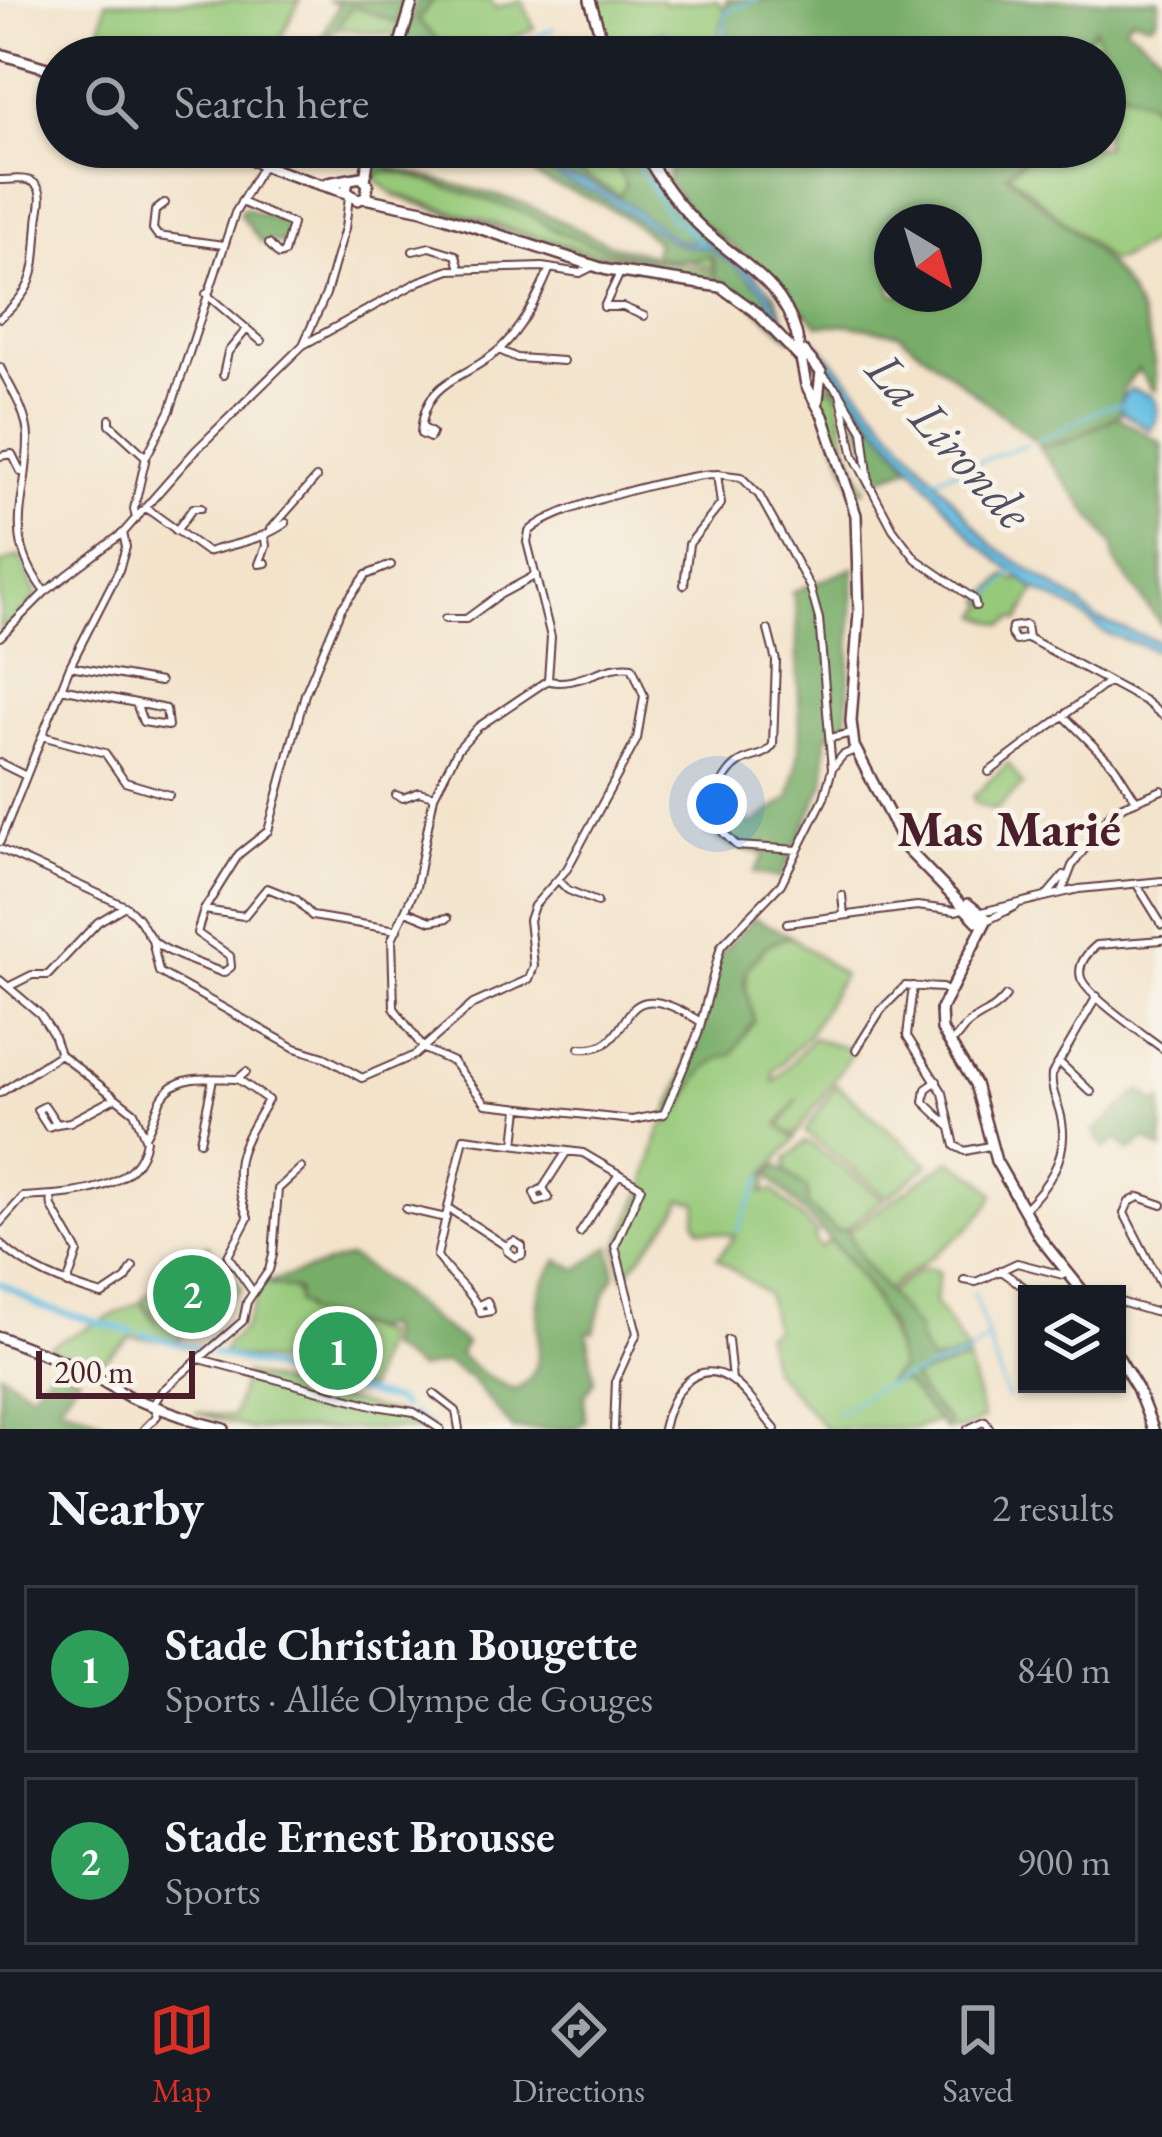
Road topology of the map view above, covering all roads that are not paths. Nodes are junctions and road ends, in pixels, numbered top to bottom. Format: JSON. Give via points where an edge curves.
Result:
{"nodes":[{"id":1,"x":413,"y":0,"type":"edge"},
{"id":2,"x":590,"y":0,"type":"edge"},
{"id":3,"x":402,"y":36,"type":"edge"},
{"id":4,"x":601,"y":36,"type":"edge"},
{"id":5,"x":0,"y":54,"type":"edge"},
{"id":6,"x":36,"y":65,"type":"edge"},
{"id":7,"x":261,"y":168,"type":"edge"},
{"id":8,"x":272,"y":168,"type":"edge"},
{"id":9,"x":363,"y":168,"type":"edge"},
{"id":10,"x":656,"y":168,"type":"edge"},
{"id":11,"x":0,"y":180,"type":"edge"},
{"id":12,"x":357,"y":189,"type":"junction"},
{"id":13,"x":165,"y":202,"type":"dead end"},
{"id":14,"x":241,"y":202,"type":"junction"},
{"id":15,"x":269,"y":244,"type":"dead end"},
{"id":16,"x":223,"y":245,"type":"junction"},
{"id":17,"x":413,"y":251,"type":"dead end"},
{"id":18,"x":573,"y":259,"type":"junction"},
{"id":19,"x":594,"y":266,"type":"junction"},
{"id":20,"x":550,"y":268,"type":"junction"},
{"id":21,"x":460,"y":269,"type":"junction"},
{"id":22,"x":567,"y":272,"type":"junction"},
{"id":23,"x":620,"y":273,"type":"junction"},
{"id":24,"x":206,"y":294,"type":"junction"},
{"id":25,"x":644,"y":316,"type":"dead end"},
{"id":26,"x":0,"y":318,"type":"edge"},
{"id":27,"x":246,"y":330,"type":"junction"},
{"id":28,"x":261,"y":341,"type":"dead end"},
{"id":29,"x":303,"y":345,"type":"junction"},
{"id":30,"x":499,"y":350,"type":"junction"},
{"id":31,"x":563,"y":361,"type":"dead end"},
{"id":32,"x":808,"y":362,"type":"junction"},
{"id":33,"x":0,"y":367,"type":"edge"},
{"id":34,"x":804,"y":372,"type":"dead end"},
{"id":35,"x":223,"y":375,"type":"dead end"},
{"id":36,"x":840,"y":393,"type":"junction"},
{"id":37,"x":110,"y":419,"type":"dead end"},
{"id":38,"x":422,"y":427,"type":"dead end"},
{"id":39,"x":0,"y":456,"type":"edge"},
{"id":40,"x":146,"y":457,"type":"junction"},
{"id":41,"x":717,"y":474,"type":"junction"},
{"id":42,"x":316,"y":478,"type":"dead end"},
{"id":43,"x":23,"y":479,"type":"junction"},
{"id":44,"x":869,"y":482,"type":"junction"},
{"id":45,"x":146,"y":508,"type":"junction"},
{"id":46,"x":200,"y":508,"type":"dead end"},
{"id":47,"x":136,"y":519,"type":"junction"},
{"id":48,"x":286,"y":523,"type":"dead end"},
{"id":49,"x":176,"y":531,"type":"junction"},
{"id":50,"x":119,"y":536,"type":"junction"},
{"id":51,"x":264,"y":538,"type":"junction"},
{"id":52,"x":266,"y":562,"type":"dead end"},
{"id":53,"x":391,"y":565,"type":"dead end"},
{"id":54,"x":536,"y":575,"type":"junction"},
{"id":55,"x":684,"y":585,"type":"dead end"},
{"id":56,"x":45,"y":592,"type":"junction"},
{"id":57,"x":976,"y":606,"type":"dead end"},
{"id":58,"x":446,"y":619,"type":"dead end"},
{"id":59,"x":768,"y":630,"type":"dead end"},
{"id":60,"x":0,"y":637,"type":"edge"},
{"id":61,"x":1028,"y":638,"type":"dead end"},
{"id":62,"x":70,"y":666,"type":"junction"},
{"id":63,"x":548,"y":680,"type":"junction"},
{"id":64,"x":160,"y":682,"type":"dead end"},
{"id":65,"x":1108,"y":682,"type":"junction"},
{"id":66,"x":61,"y":688,"type":"junction"},
{"id":67,"x":137,"y":706,"type":"junction"},
{"id":68,"x":1162,"y":715,"type":"edge"},
{"id":69,"x":1065,"y":717,"type":"junction"},
{"id":70,"x":852,"y":733,"type":"junction"},
{"id":71,"x":42,"y":736,"type":"junction"},
{"id":72,"x":830,"y":738,"type":"junction"},
{"id":73,"x":855,"y":750,"type":"junction"},
{"id":74,"x":0,"y":763,"type":"edge"},
{"id":75,"x":832,"y":769,"type":"junction"},
{"id":76,"x":989,"y":772,"type":"dead end"},
{"id":77,"x":26,"y":776,"type":"junction"},
{"id":78,"x":1162,"y":790,"type":"edge"},
{"id":79,"x":170,"y":795,"type":"dead end"},
{"id":80,"x":396,"y":795,"type":"dead end"},
{"id":81,"x":434,"y":796,"type":"junction"},
{"id":82,"x":1136,"y":800,"type":"junction"},
{"id":83,"x":0,"y":845,"type":"edge"},
{"id":84,"x":798,"y":850,"type":"junction"},
{"id":85,"x":1071,"y":868,"type":"junction"},
{"id":86,"x":558,"y":880,"type":"junction"},
{"id":87,"x":1162,"y":881,"type":"edge"},
{"id":88,"x":1136,"y":883,"type":"junction"},
{"id":89,"x":1062,"y":892,"type":"junction"},
{"id":90,"x":842,"y":895,"type":"dead end"},
{"id":91,"x":1046,"y":896,"type":"junction"},
{"id":92,"x":1150,"y":901,"type":"junction"},
{"id":93,"x":596,"y":902,"type":"dead end"},
{"id":94,"x":124,"y":906,"type":"junction"},
{"id":95,"x":967,"y":906,"type":"junction"},
{"id":96,"x":204,"y":910,"type":"junction"},
{"id":97,"x":406,"y":911,"type":"junction"},
{"id":98,"x":844,"y":915,"type":"junction"},
{"id":99,"x":448,"y":918,"type":"dead end"},
{"id":100,"x":981,"y":918,"type":"junction"},
{"id":101,"x":787,"y":923,"type":"dead end"},
{"id":102,"x":1162,"y":925,"type":"edge"},
{"id":103,"x":397,"y":930,"type":"junction"},
{"id":104,"x":152,"y":940,"type":"junction"},
{"id":105,"x":1161,"y":941,"type":"edge"},
{"id":106,"x":0,"y":980,"type":"edge"},
{"id":107,"x":10,"y":986,"type":"junction"},
{"id":108,"x":913,"y":986,"type":"junction"},
{"id":109,"x":950,"y":993,"type":"junction"},
{"id":110,"x":894,"y":995,"type":"junction"},
{"id":111,"x":1006,"y":996,"type":"dead end"},
{"id":112,"x":1097,"y":996,"type":"junction"},
{"id":113,"x":908,"y":1005,"type":"junction"},
{"id":114,"x":701,"y":1022,"type":"junction"},
{"id":115,"x":963,"y":1032,"type":"junction"},
{"id":116,"x":950,"y":1042,"type":"junction"},
{"id":117,"x":580,"y":1048,"type":"dead end"},
{"id":118,"x":1162,"y":1048,"type":"edge"},
{"id":119,"x":424,"y":1049,"type":"junction"},
{"id":120,"x":856,"y":1050,"type":"dead end"},
{"id":121,"x":958,"y":1053,"type":"junction"},
{"id":122,"x":60,"y":1054,"type":"junction"},
{"id":123,"x":1059,"y":1062,"type":"junction"},
{"id":124,"x":246,"y":1072,"type":"dead end"},
{"id":125,"x":213,"y":1079,"type":"junction"},
{"id":126,"x":238,"y":1079,"type":"junction"},
{"id":127,"x":937,"y":1081,"type":"junction"},
{"id":128,"x":1090,"y":1092,"type":"dead end"},
{"id":129,"x":0,"y":1093,"type":"edge"},
{"id":130,"x":116,"y":1099,"type":"junction"},
{"id":131,"x":519,"y":1108,"type":"junction"},
{"id":132,"x":57,"y":1124,"type":"dead end"},
{"id":133,"x":951,"y":1128,"type":"junction"},
{"id":134,"x":144,"y":1132,"type":"junction"},
{"id":135,"x":200,"y":1141,"type":"dead end"},
{"id":136,"x":514,"y":1144,"type":"junction"},
{"id":137,"x":989,"y":1146,"type":"junction"},
{"id":138,"x":567,"y":1151,"type":"junction"},
{"id":139,"x":301,"y":1168,"type":"dead end"},
{"id":140,"x":619,"y":1174,"type":"junction"},
{"id":141,"x":543,"y":1188,"type":"dead end"},
{"id":142,"x":51,"y":1197,"type":"junction"},
{"id":143,"x":1162,"y":1204,"type":"edge"},
{"id":144,"x":1024,"y":1205,"type":"junction"},
{"id":145,"x":406,"y":1208,"type":"dead end"},
{"id":146,"x":448,"y":1208,"type":"junction"},
{"id":147,"x":446,"y":1218,"type":"junction"},
{"id":148,"x":0,"y":1223,"type":"edge"},
{"id":149,"x":580,"y":1233,"type":"dead end"},
{"id":150,"x":0,"y":1243,"type":"edge"},
{"id":151,"x":506,"y":1246,"type":"dead end"},
{"id":152,"x":134,"y":1268,"type":"dead end"},
{"id":153,"x":1000,"y":1270,"type":"junction"},
{"id":154,"x":1069,"y":1274,"type":"junction"},
{"id":155,"x":964,"y":1280,"type":"dead end"},
{"id":156,"x":67,"y":1284,"type":"junction"},
{"id":157,"x":1021,"y":1285,"type":"edge"},
{"id":158,"x":1079,"y":1285,"type":"edge"},
{"id":159,"x":1162,"y":1287,"type":"edge"},
{"id":160,"x":253,"y":1292,"type":"junction"},
{"id":161,"x":1126,"y":1304,"type":"edge"},
{"id":162,"x":479,"y":1305,"type":"dead end"},
{"id":163,"x":1162,"y":1309,"type":"edge"},
{"id":164,"x":0,"y":1336,"type":"edge"},
{"id":165,"x":728,"y":1340,"type":"dead end"},
{"id":166,"x":200,"y":1359,"type":"junction"},
{"id":167,"x":1126,"y":1370,"type":"edge"},
{"id":168,"x":732,"y":1380,"type":"junction"},
{"id":169,"x":434,"y":1394,"type":"dead end"},
{"id":170,"x":984,"y":1407,"type":"dead end"},
{"id":171,"x":155,"y":1411,"type":"junction"},
{"id":172,"x":990,"y":1426,"type":"edge"},
{"id":173,"x":144,"y":1429,"type":"edge"},
{"id":174,"x":224,"y":1429,"type":"edge"},
{"id":175,"x":440,"y":1429,"type":"edge"},
{"id":176,"x":459,"y":1429,"type":"edge"},
{"id":177,"x":614,"y":1429,"type":"edge"},
{"id":178,"x":663,"y":1429,"type":"edge"},
{"id":179,"x":775,"y":1429,"type":"edge"},
{"id":180,"x":968,"y":1429,"type":"edge"},
{"id":181,"x":1153,"y":1429,"type":"edge"}],
"edges":[{"from":1,"to":3,"type":"street"},
{"from":2,"to":4,"type":"street"},
{"from":5,"to":6,"type":"street"},
{"from":7,"to":14,"type":"street"},
{"from":8,"to":12,"type":"street"},
{"from":9,"to":12,"type":"street"},
{"from":10,"to":32,"type":"street","via":[[686,213],[770,282]]},
{"from":11,"to":26,"type":"street","via":[[31,181],[41,200],[37,268]]},
{"from":12,"to":18,"type":"street"},
{"from":12,"to":29,"type":"street"},
{"from":13,"to":16,"type":"street","via":[[155,211],[158,236]]},
{"from":14,"to":15,"type":"street","via":[[292,224],[283,254]]},
{"from":14,"to":16,"type":"street"},
{"from":16,"to":24,"type":"street"},
{"from":17,"to":21,"type":"street","via":[[456,255]]},
{"from":18,"to":19,"type":"street"},
{"from":18,"to":22,"type":"street"},
{"from":19,"to":22,"type":"street"},
{"from":19,"to":23,"type":"street"},
{"from":20,"to":21,"type":"street"},
{"from":20,"to":22,"type":"street"},
{"from":20,"to":30,"type":"street"},
{"from":21,"to":29,"type":"street","via":[[420,281]]},
{"from":23,"to":25,"type":"street","via":[[604,307]]},
{"from":23,"to":32,"type":"street","via":[[721,286]]},
{"from":24,"to":27,"type":"street"},
{"from":24,"to":40,"type":"street","via":[[170,411]]},
{"from":27,"to":28,"type":"street"},
{"from":27,"to":35,"type":"street","via":[[228,352]]},
{"from":29,"to":45,"type":"street"},
{"from":30,"to":31,"type":"street"},
{"from":30,"to":38,"type":"street","via":[[438,390]]},
{"from":32,"to":34,"type":"street"},
{"from":32,"to":36,"type":"street"},
{"from":32,"to":70,"type":"street","via":[[857,519]]},
{"from":33,"to":43,"type":"street","via":[[28,435]]},
{"from":36,"to":44,"type":"street","via":[[851,447]]},
{"from":36,"to":44,"type":"street","via":[[863,431]]},
{"from":37,"to":40,"type":"street"},
{"from":39,"to":43,"type":"street","via":[[15,458]]},
{"from":40,"to":47,"type":"street"},
{"from":41,"to":54,"type":"street","via":[[675,477],[542,520],[527,536]]},
{"from":41,"to":55,"type":"street","via":[[722,504],[691,539]]},
{"from":41,"to":72,"type":"street","via":[[742,477],[755,490],[799,562],[819,619]]},
{"from":42,"to":51,"type":"street"},
{"from":43,"to":56,"type":"street","via":[[18,530]]},
{"from":44,"to":57,"type":"street","via":[[908,550]]},
{"from":45,"to":47,"type":"street"},
{"from":45,"to":49,"type":"street"},
{"from":46,"to":49,"type":"street"},
{"from":47,"to":50,"type":"street"},
{"from":48,"to":51,"type":"street"},
{"from":49,"to":51,"type":"street","via":[[210,552]]},
{"from":50,"to":56,"type":"street"},
{"from":50,"to":62,"type":"street","via":[[123,556]]},
{"from":51,"to":52,"type":"street","via":[[259,564]]},
{"from":53,"to":96,"type":"street","via":[[366,575],[341,609],[305,694],[268,831],[238,854]]},
{"from":54,"to":58,"type":"street","via":[[466,619]]},
{"from":54,"to":63,"type":"street","via":[[551,637]]},
{"from":56,"to":60,"type":"street"},
{"from":59,"to":84,"type":"street","via":[[776,661],[773,745],[731,770],[712,812],[737,846]]},
{"from":61,"to":65,"type":"street"},
{"from":62,"to":64,"type":"street"},
{"from":62,"to":66,"type":"street"},
{"from":63,"to":81,"type":"street","via":[[468,736]]},
{"from":63,"to":86,"type":"street","via":[[628,665],[644,696],[623,769]]},
{"from":65,"to":68,"type":"street"},
{"from":65,"to":69,"type":"street"},
{"from":66,"to":67,"type":"street"},
{"from":66,"to":71,"type":"street"},
{"from":67,"to":67,"type":"street","via":[[166,710],[168,726],[143,722]]},
{"from":69,"to":76,"type":"street"},
{"from":69,"to":82,"type":"street"},
{"from":70,"to":72,"type":"street"},
{"from":70,"to":73,"type":"street"},
{"from":71,"to":77,"type":"street"},
{"from":71,"to":79,"type":"street","via":[[105,753],[125,782]]},
{"from":72,"to":75,"type":"street"},
{"from":73,"to":75,"type":"street"},
{"from":73,"to":95,"type":"street","via":[[896,832]]},
{"from":74,"to":77,"type":"street"},
{"from":75,"to":84,"type":"street"},
{"from":77,"to":83,"type":"street"},
{"from":78,"to":82,"type":"street"},
{"from":80,"to":81,"type":"street"},
{"from":81,"to":97,"type":"street"},
{"from":82,"to":85,"type":"street","via":[[1113,810]]},
{"from":83,"to":94,"type":"street"},
{"from":84,"to":114,"type":"street","via":[[775,892],[721,946]]},
{"from":85,"to":89,"type":"street"},
{"from":85,"to":91,"type":"street"},
{"from":86,"to":93,"type":"street"},
{"from":86,"to":119,"type":"street","via":[[534,906],[529,979],[473,1004]]},
{"from":87,"to":88,"type":"street"},
{"from":87,"to":92,"type":"street"},
{"from":88,"to":89,"type":"street"},
{"from":88,"to":92,"type":"street"},
{"from":89,"to":91,"type":"street"},
{"from":90,"to":98,"type":"street"},
{"from":91,"to":100,"type":"street"},
{"from":92,"to":102,"type":"street"},
{"from":94,"to":104,"type":"street","via":[[141,917]]},
{"from":94,"to":107,"type":"street","via":[[48,976]]},
{"from":95,"to":98,"type":"street"},
{"from":95,"to":100,"type":"street"},
{"from":96,"to":103,"type":"street","via":[[244,916],[267,888],[312,916]]},
{"from":96,"to":104,"type":"street","via":[[196,933],[230,956],[229,971]]},
{"from":97,"to":99,"type":"street"},
{"from":97,"to":103,"type":"street"},
{"from":98,"to":101,"type":"street"},
{"from":100,"to":109,"type":"street"},
{"from":103,"to":119,"type":"street","via":[[391,1002]]},
{"from":104,"to":119,"type":"street","via":[[159,972],[349,1074],[374,1076]]},
{"from":105,"to":112,"type":"street","via":[[1100,944],[1088,952],[1081,976]]},
{"from":106,"to":107,"type":"street"},
{"from":107,"to":122,"type":"street","via":[[48,1024]]},
{"from":108,"to":109,"type":"street"},
{"from":108,"to":110,"type":"street"},
{"from":108,"to":113,"type":"street"},
{"from":109,"to":116,"type":"street","via":[[940,1019]]},
{"from":110,"to":113,"type":"street"},
{"from":110,"to":120,"type":"street"},
{"from":111,"to":115,"type":"street"},
{"from":112,"to":118,"type":"street"},
{"from":112,"to":123,"type":"street"},
{"from":113,"to":127,"type":"street","via":[[907,1036]]},
{"from":114,"to":117,"type":"street","via":[[646,1001],[633,1006],[609,1044]]},
{"from":114,"to":131,"type":"street","via":[[664,1114],[632,1120]]},
{"from":115,"to":116,"type":"street"},
{"from":115,"to":121,"type":"street"},
{"from":116,"to":121,"type":"street"},
{"from":119,"to":131,"type":"street","via":[[453,1062],[484,1103]]},
{"from":121,"to":137,"type":"street","via":[[975,1084]]},
{"from":122,"to":129,"type":"street"},
{"from":122,"to":130,"type":"street"},
{"from":123,"to":128,"type":"street"},
{"from":123,"to":144,"type":"street","via":[[1051,1080],[1062,1136],[1052,1178]]},
{"from":124,"to":126,"type":"street"},
{"from":125,"to":126,"type":"street"},
{"from":125,"to":134,"type":"street","via":[[184,1080],[166,1091]]},
{"from":125,"to":135,"type":"street"},
{"from":126,"to":160,"type":"street","via":[[268,1100],[236,1164],[248,1218],[228,1256]]},
{"from":127,"to":133,"type":"street"},
{"from":127,"to":133,"type":"street","via":[[924,1102]]},
{"from":130,"to":132,"type":"street"},
{"from":130,"to":134,"type":"street"},
{"from":131,"to":136,"type":"street"},
{"from":133,"to":137,"type":"street","via":[[961,1151]]},
{"from":134,"to":142,"type":"street","via":[[140,1159],[101,1187]]},
{"from":136,"to":138,"type":"street"},
{"from":136,"to":146,"type":"street","via":[[464,1138]]},
{"from":137,"to":144,"type":"street"},
{"from":138,"to":140,"type":"street"},
{"from":138,"to":141,"type":"street"},
{"from":139,"to":160,"type":"street","via":[[278,1190],[273,1255]]},
{"from":140,"to":149,"type":"street"},
{"from":140,"to":177,"type":"street","via":[[641,1187],[615,1246],[638,1333],[616,1380]]},
{"from":142,"to":148,"type":"street","via":[[20,1198]]},
{"from":142,"to":156,"type":"street","via":[[78,1252]]},
{"from":143,"to":159,"type":"street","via":[[1139,1197],[1124,1213]]},
{"from":144,"to":154,"type":"street"},
{"from":145,"to":147,"type":"street"},
{"from":146,"to":147,"type":"street"},
{"from":146,"to":151,"type":"street"},
{"from":147,"to":162,"type":"street","via":[[438,1261]]},
{"from":150,"to":156,"type":"street"},
{"from":152,"to":156,"type":"street","via":[[102,1295]]},
{"from":153,"to":154,"type":"street","via":[[1017,1263]]},
{"from":153,"to":155,"type":"street"},
{"from":153,"to":157,"type":"street"},
{"from":154,"to":158,"type":"street"},
{"from":160,"to":166,"type":"street","via":[[238,1327]]},
{"from":161,"to":163,"type":"street"},
{"from":164,"to":171,"type":"street"},
{"from":165,"to":168,"type":"street"},
{"from":166,"to":171,"type":"street","via":[[162,1390]]},
{"from":166,"to":175,"type":"street","via":[[414,1412]]},
{"from":167,"to":181,"type":"street"},
{"from":168,"to":178,"type":"street","via":[[711,1373],[689,1379]]},
{"from":168,"to":179,"type":"street"},
{"from":169,"to":176,"type":"street","via":[[459,1414]]},
{"from":170,"to":172,"type":"street"},
{"from":171,"to":173,"type":"street"},
{"from":171,"to":174,"type":"street"},
{"from":172,"to":180,"type":"street"}]}
